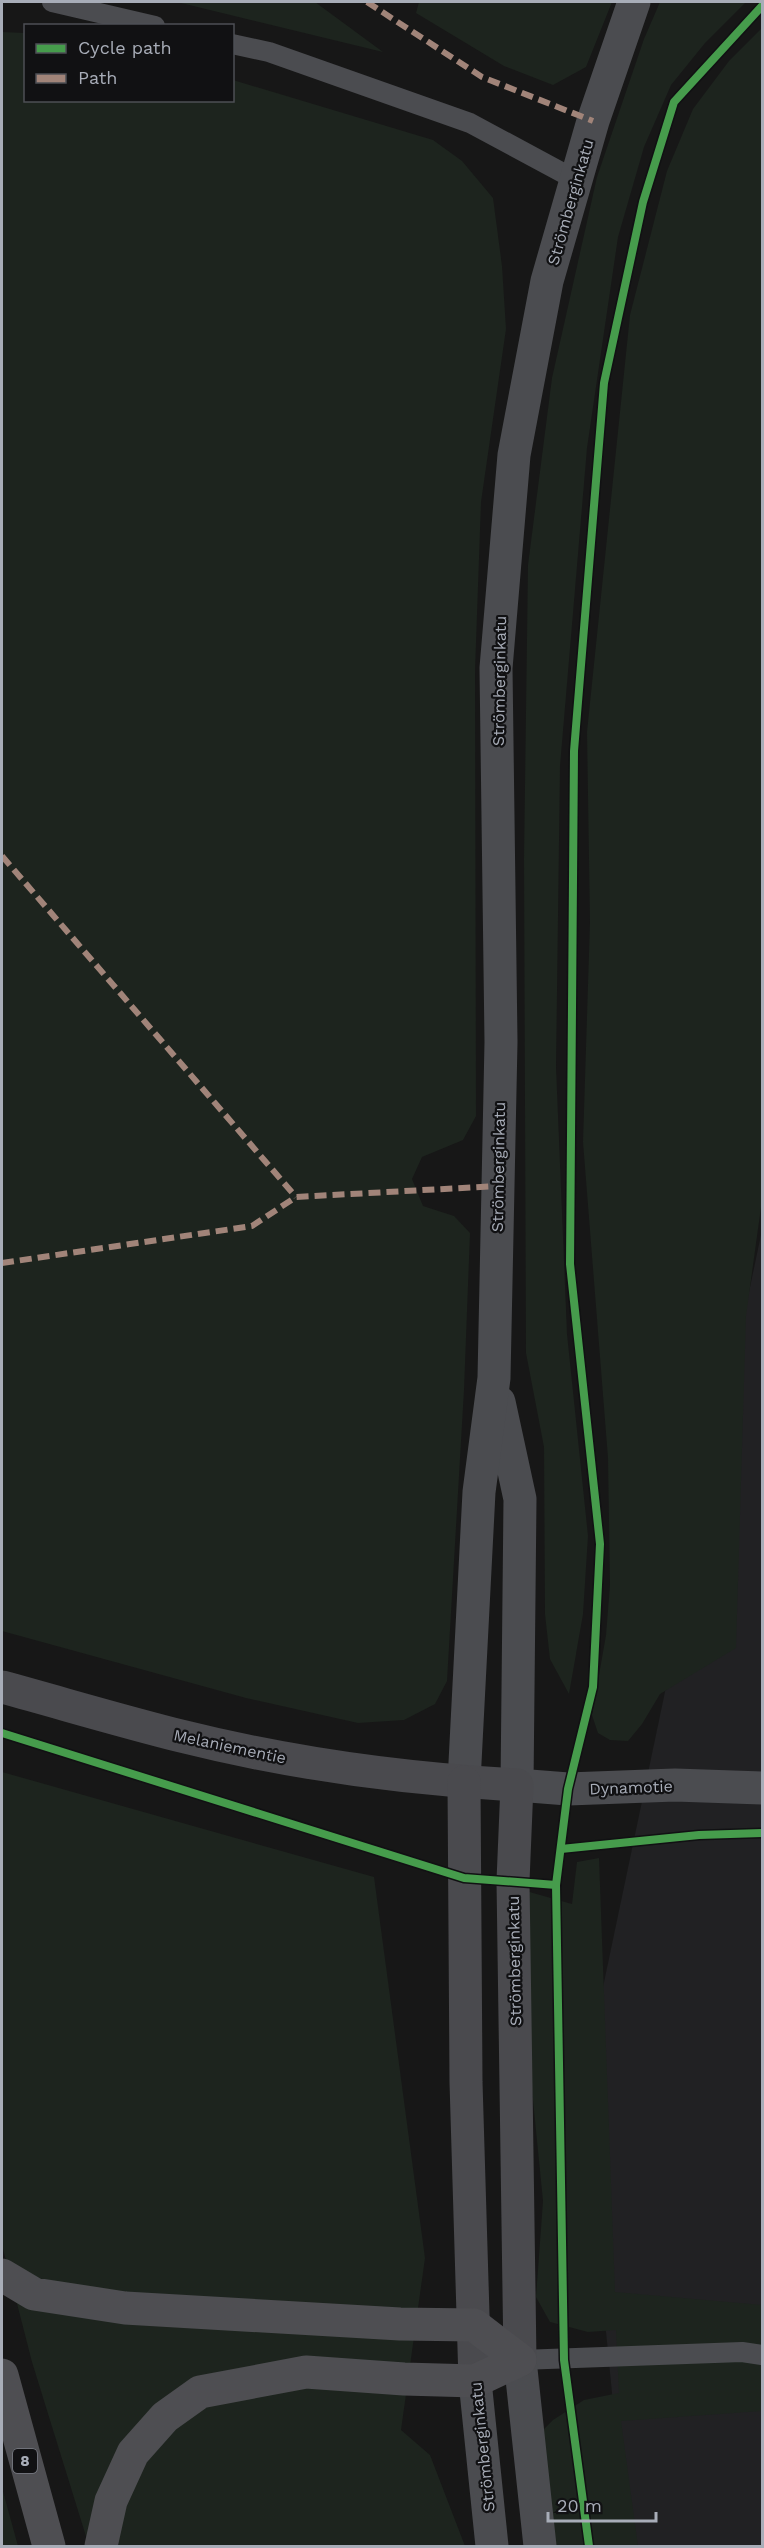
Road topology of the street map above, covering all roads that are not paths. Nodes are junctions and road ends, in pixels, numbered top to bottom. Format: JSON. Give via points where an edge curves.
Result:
{"nodes":[{"id":1,"x":52,"y":2,"type":"edge"},
{"id":2,"x":634,"y":2,"type":"edge"},
{"id":3,"x":146,"y":24,"type":"edge"},
{"id":4,"x":234,"y":44,"type":"edge"},
{"id":5,"x":576,"y":180,"type":"junction"},
{"id":6,"x":494,"y":1378,"type":"junction"},
{"id":7,"x":2,"y":1687,"type":"edge"},
{"id":8,"x":464,"y":1782,"type":"junction"},
{"id":9,"x":762,"y":1784,"type":"edge"},
{"id":10,"x":517,"y":1785,"type":"junction"},
{"id":11,"x":2,"y":2275,"type":"edge"},
{"id":12,"x":474,"y":2325,"type":"junction"},
{"id":13,"x":762,"y":2355,"type":"edge"},
{"id":14,"x":520,"y":2360,"type":"junction"},
{"id":15,"x":2,"y":2375,"type":"edge"},
{"id":16,"x":475,"y":2381,"type":"junction"},
{"id":17,"x":49,"y":2547,"type":"edge"},
{"id":18,"x":101,"y":2547,"type":"edge"},
{"id":19,"x":492,"y":2547,"type":"edge"},
{"id":20,"x":540,"y":2547,"type":"edge"}],
"edges":[{"from":1,"to":3,"type":"lane"},
{"from":2,"to":5,"type":"street","name":"Strömberginkatu"},
{"from":4,"to":5,"type":"lane","via":[[269,52],[470,123]]},
{"from":5,"to":6,"type":"street","name":"Strömberginkatu","via":[[547,281],[513,455],[496,668],[501,1042]]},
{"from":6,"to":8,"type":"street","name":"Strömberginkatu","via":[[479,1492]]},
{"from":6,"to":10,"type":"street","name":"Strömberginkatu","via":[[520,1499]]},
{"from":7,"to":8,"type":"main road","name":"Melaniementie","via":[[182,1737],[297,1760]]},
{"from":8,"to":10,"type":"main road","name":"Dynamotie"},
{"from":8,"to":12,"type":"main road","name":"Strömberginkatu","via":[[466,2082]]},
{"from":9,"to":10,"type":"street","name":"Dynamotie","via":[[568,1789]]},
{"from":10,"to":14,"type":"main road","name":"Strömberginkatu","via":[[513,1881]]},
{"from":11,"to":12,"type":"highway","via":[[34,2294],[125,2308]]},
{"from":12,"to":14,"type":"highway"},
{"from":12,"to":16,"type":"main road","name":"Strömberginkatu"},
{"from":13,"to":14,"type":"lane","via":[[742,2352]]},
{"from":14,"to":16,"type":"highway"},
{"from":14,"to":20,"type":"street","name":"Strömberginkatu"},
{"from":15,"to":17,"type":"highway","number":"8"},
{"from":16,"to":18,"type":"highway","via":[[306,2372],[200,2392],[165,2417],[133,2453],[111,2501]]},
{"from":16,"to":19,"type":"street","name":"Strömberginkatu"}]}
